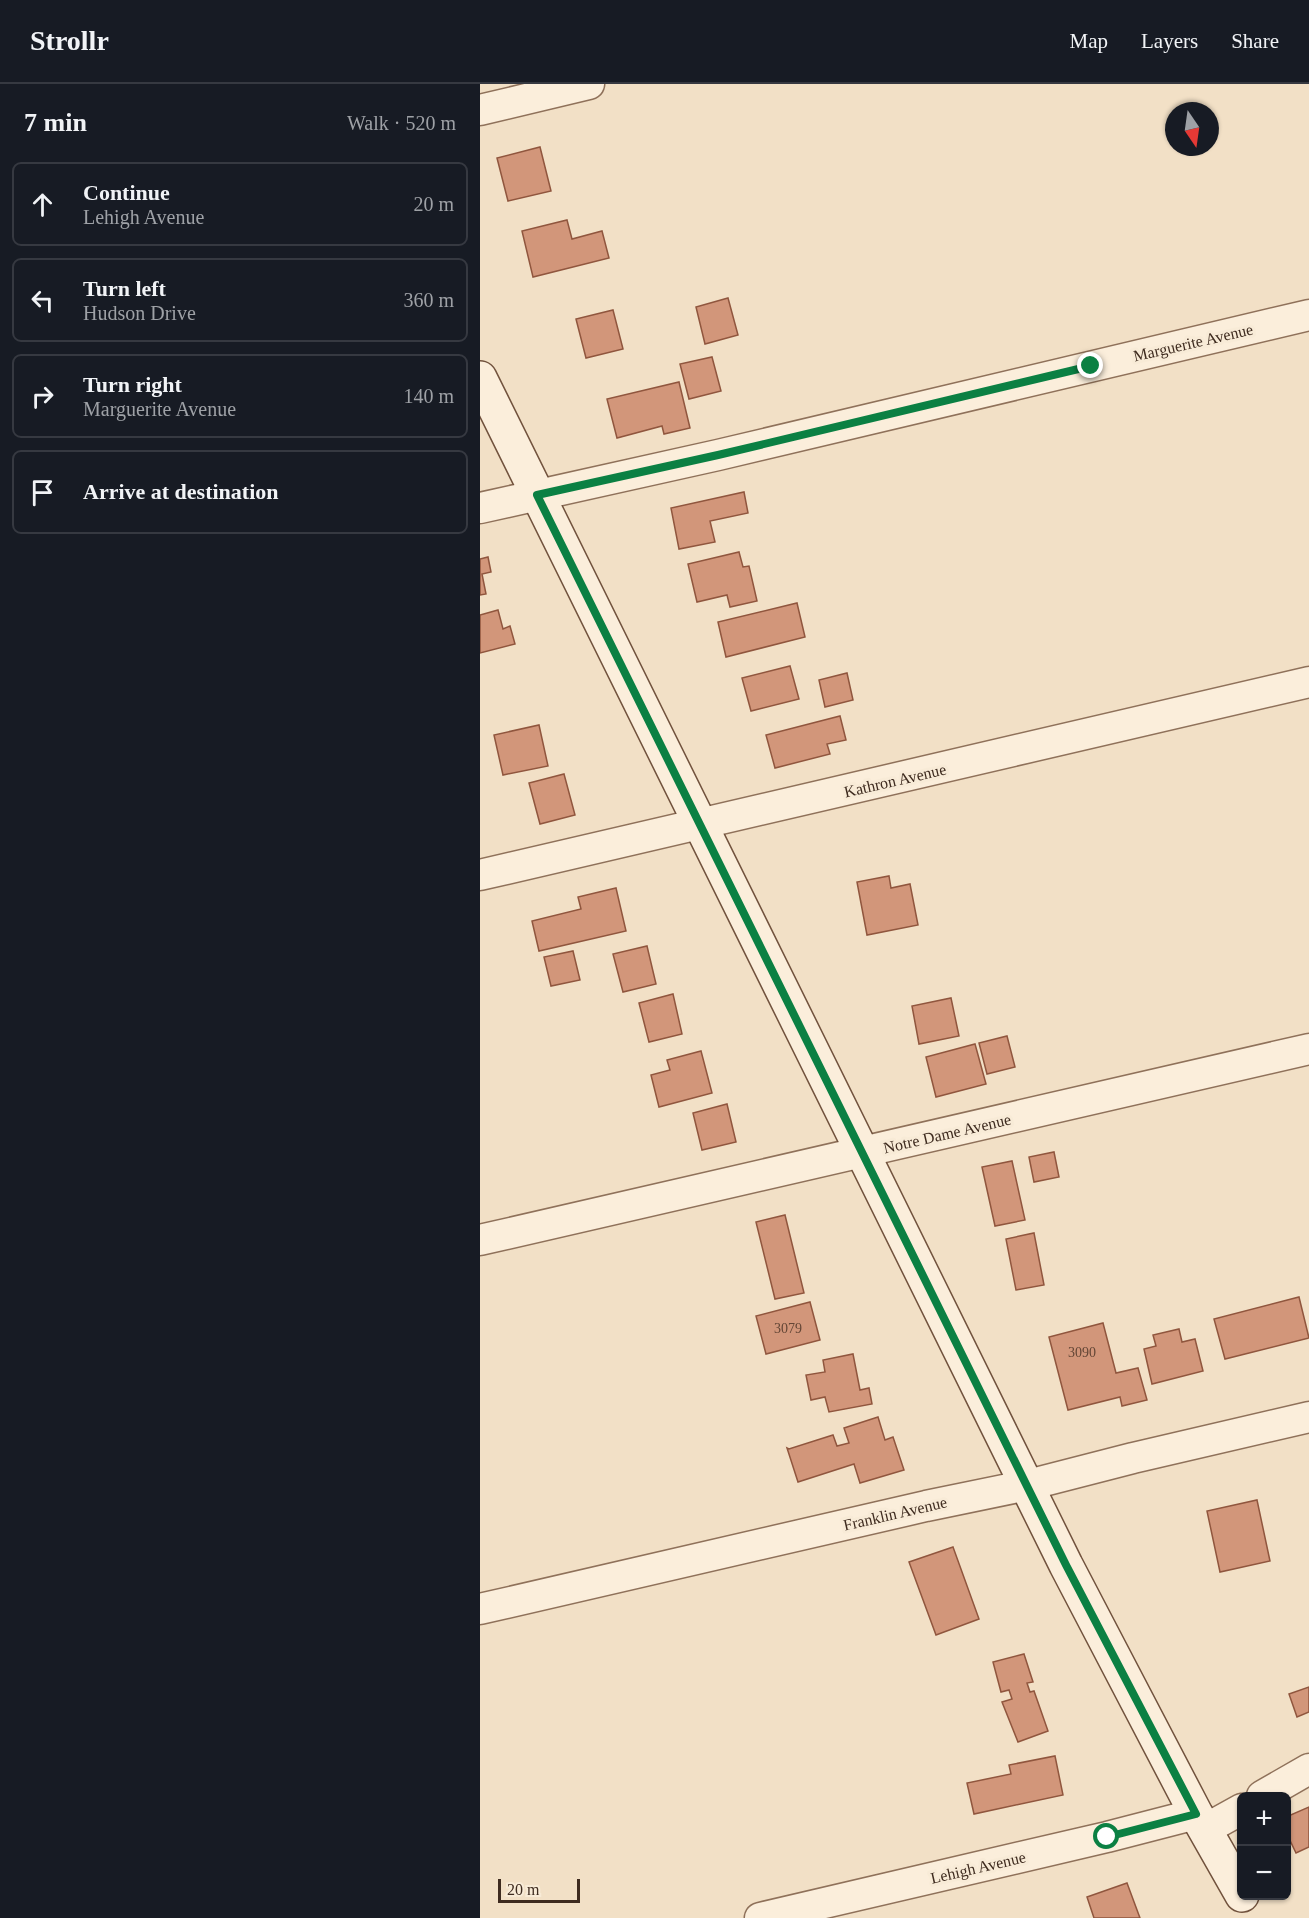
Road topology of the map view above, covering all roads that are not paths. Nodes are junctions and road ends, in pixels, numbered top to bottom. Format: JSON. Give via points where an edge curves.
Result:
{"nodes":[{"id":1,"x":589,"y":84,"type":"edge"},
{"id":2,"x":480,"y":110,"type":"edge"},
{"id":3,"x":1309,"y":315,"type":"edge"},
{"id":4,"x":480,"y":378,"type":"edge"},
{"id":5,"x":537,"y":495,"type":"junction"},
{"id":6,"x":480,"y":508,"type":"edge"},
{"id":7,"x":1309,"y":682,"type":"edge"},
{"id":8,"x":701,"y":824,"type":"junction"},
{"id":9,"x":480,"y":875,"type":"edge"},
{"id":10,"x":1309,"y":1049,"type":"edge"},
{"id":11,"x":864,"y":1153,"type":"junction"},
{"id":12,"x":480,"y":1240,"type":"edge"},
{"id":13,"x":1309,"y":1417,"type":"edge"},
{"id":14,"x":1028,"y":1485,"type":"junction"},
{"id":15,"x":480,"y":1610,"type":"edge"},
{"id":16,"x":1309,"y":1769,"type":"edge"},
{"id":17,"x":1270,"y":1792,"type":"edge"},
{"id":18,"x":1237,"y":1811,"type":"edge"},
{"id":19,"x":1200,"y":1822,"type":"junction"},
{"id":20,"x":1237,"y":1886,"type":"edge"},
{"id":21,"x":1245,"y":1900,"type":"edge"},
{"id":22,"x":760,"y":1918,"type":"edge"},
{"id":23,"x":1254,"y":1918,"type":"edge"}],
"edges":[{"from":1,"to":2,"type":"street"},
{"from":3,"to":5,"type":"street","name":"Marguerite Avenue"},
{"from":4,"to":5,"type":"street"},
{"from":5,"to":6,"type":"street","name":"Marguerite Avenue"},
{"from":5,"to":8,"type":"street"},
{"from":7,"to":8,"type":"street","name":"Kathron Avenue"},
{"from":8,"to":9,"type":"street","name":"Kathron Avenue"},
{"from":8,"to":11,"type":"street"},
{"from":10,"to":11,"type":"street","name":"Notre Dame Avenue"},
{"from":11,"to":12,"type":"street","name":"Notre Dame Avenue"},
{"from":11,"to":14,"type":"street"},
{"from":13,"to":14,"type":"street","name":"Franklin Avenue"},
{"from":14,"to":15,"type":"street","name":"Franklin Avenue"},
{"from":14,"to":19,"type":"street"},
{"from":16,"to":17,"type":"street"},
{"from":18,"to":19,"type":"street","name":"Lehigh Avenue"},
{"from":19,"to":20,"type":"street"},
{"from":19,"to":22,"type":"street","name":"Lehigh Avenue","via":[[1107,1837]]},
{"from":21,"to":23,"type":"street"}]}
